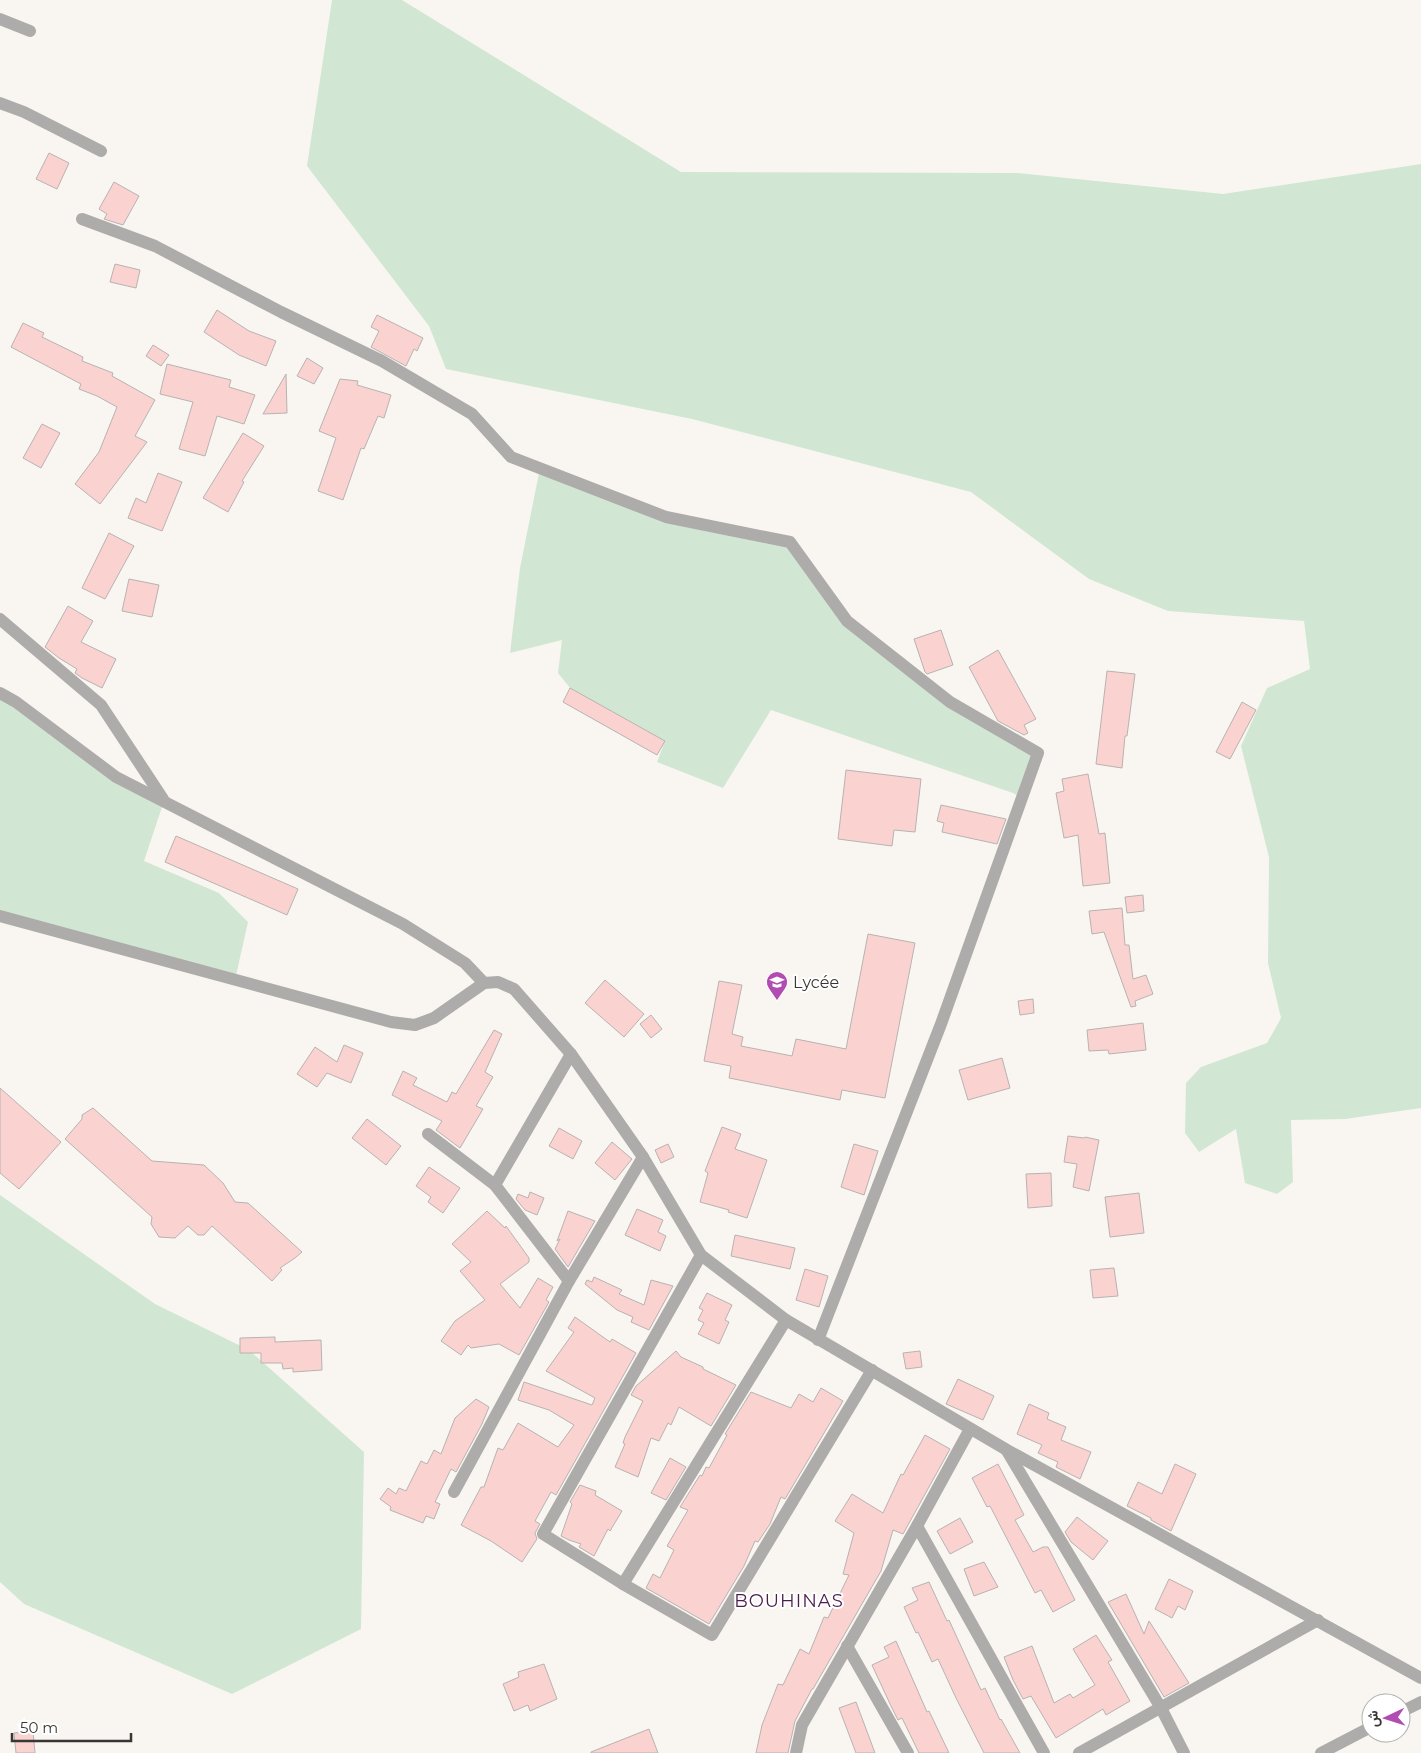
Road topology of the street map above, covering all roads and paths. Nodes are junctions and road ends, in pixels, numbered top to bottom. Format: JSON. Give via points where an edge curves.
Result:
{"nodes":[{"id":1,"x":0,"y":19,"type":"edge"},
{"id":2,"x":30,"y":31,"type":"dead end"},
{"id":3,"x":0,"y":102,"type":"edge"},
{"id":4,"x":101,"y":151,"type":"dead end"},
{"id":5,"x":82,"y":219,"type":"dead end"},
{"id":6,"x":0,"y":619,"type":"edge"},
{"id":7,"x":0,"y":693,"type":"edge"},
{"id":8,"x":164,"y":802,"type":"junction"},
{"id":9,"x":0,"y":916,"type":"edge"},
{"id":10,"x":484,"y":983,"type":"junction"},
{"id":11,"x":571,"y":1054,"type":"junction"},
{"id":12,"x":428,"y":1134,"type":"dead end"},
{"id":13,"x":643,"y":1157,"type":"junction"},
{"id":14,"x":495,"y":1185,"type":"junction"},
{"id":15,"x":701,"y":1255,"type":"junction"},
{"id":16,"x":569,"y":1280,"type":"junction"},
{"id":17,"x":786,"y":1320,"type":"junction"},
{"id":18,"x":818,"y":1340,"type":"junction"},
{"id":19,"x":872,"y":1370,"type":"junction"},
{"id":20,"x":970,"y":1429,"type":"junction"},
{"id":21,"x":1007,"y":1450,"type":"junction"},
{"id":22,"x":454,"y":1492,"type":"dead end"},
{"id":23,"x":917,"y":1526,"type":"junction"},
{"id":24,"x":623,"y":1584,"type":"junction"},
{"id":25,"x":1318,"y":1620,"type":"junction"},
{"id":26,"x":848,"y":1646,"type":"junction"},
{"id":27,"x":1421,"y":1678,"type":"edge"},
{"id":28,"x":1161,"y":1708,"type":"junction"},
{"id":29,"x":1361,"y":1733,"type":"edge"},
{"id":30,"x":796,"y":1753,"type":"edge"},
{"id":31,"x":908,"y":1753,"type":"edge"},
{"id":32,"x":1044,"y":1753,"type":"edge"},
{"id":33,"x":1079,"y":1753,"type":"edge"},
{"id":34,"x":1184,"y":1753,"type":"edge"},
{"id":35,"x":1321,"y":1753,"type":"edge"}],
"edges":[{"from":1,"to":2,"type":"street"},
{"from":3,"to":4,"type":"street"},
{"from":5,"to":18,"type":"street","via":[[155,246],[382,361],[472,414],[511,457],[666,517],[790,542],[847,621],[950,702],[1038,753],[941,1024]]},
{"from":6,"to":8,"type":"street","via":[[101,705]]},
{"from":7,"to":8,"type":"street","via":[[116,777]]},
{"from":8,"to":10,"type":"street","via":[[403,924],[465,963]]},
{"from":9,"to":10,"type":"street","via":[[390,1022],[414,1025],[434,1018]]},
{"from":10,"to":11,"type":"street","via":[[498,982],[514,989]]},
{"from":11,"to":13,"type":"street"},
{"from":11,"to":14,"type":"street"},
{"from":12,"to":14,"type":"street"},
{"from":13,"to":15,"type":"street"},
{"from":13,"to":16,"type":"street"},
{"from":14,"to":16,"type":"street"},
{"from":15,"to":17,"type":"street"},
{"from":15,"to":24,"type":"street","via":[[543,1534]]},
{"from":16,"to":22,"type":"street"},
{"from":17,"to":18,"type":"street"},
{"from":17,"to":24,"type":"street"},
{"from":18,"to":19,"type":"street"},
{"from":19,"to":20,"type":"street"},
{"from":19,"to":24,"type":"street","via":[[712,1635]]},
{"from":20,"to":21,"type":"street"},
{"from":20,"to":23,"type":"street"},
{"from":21,"to":25,"type":"street"},
{"from":21,"to":28,"type":"street"},
{"from":23,"to":26,"type":"street"},
{"from":23,"to":32,"type":"street"},
{"from":25,"to":27,"type":"street"},
{"from":25,"to":28,"type":"street"},
{"from":26,"to":30,"type":"street","via":[[802,1725]]},
{"from":26,"to":31,"type":"street"},
{"from":28,"to":33,"type":"street"},
{"from":28,"to":34,"type":"street"},
{"from":29,"to":35,"type":"street"}]}
